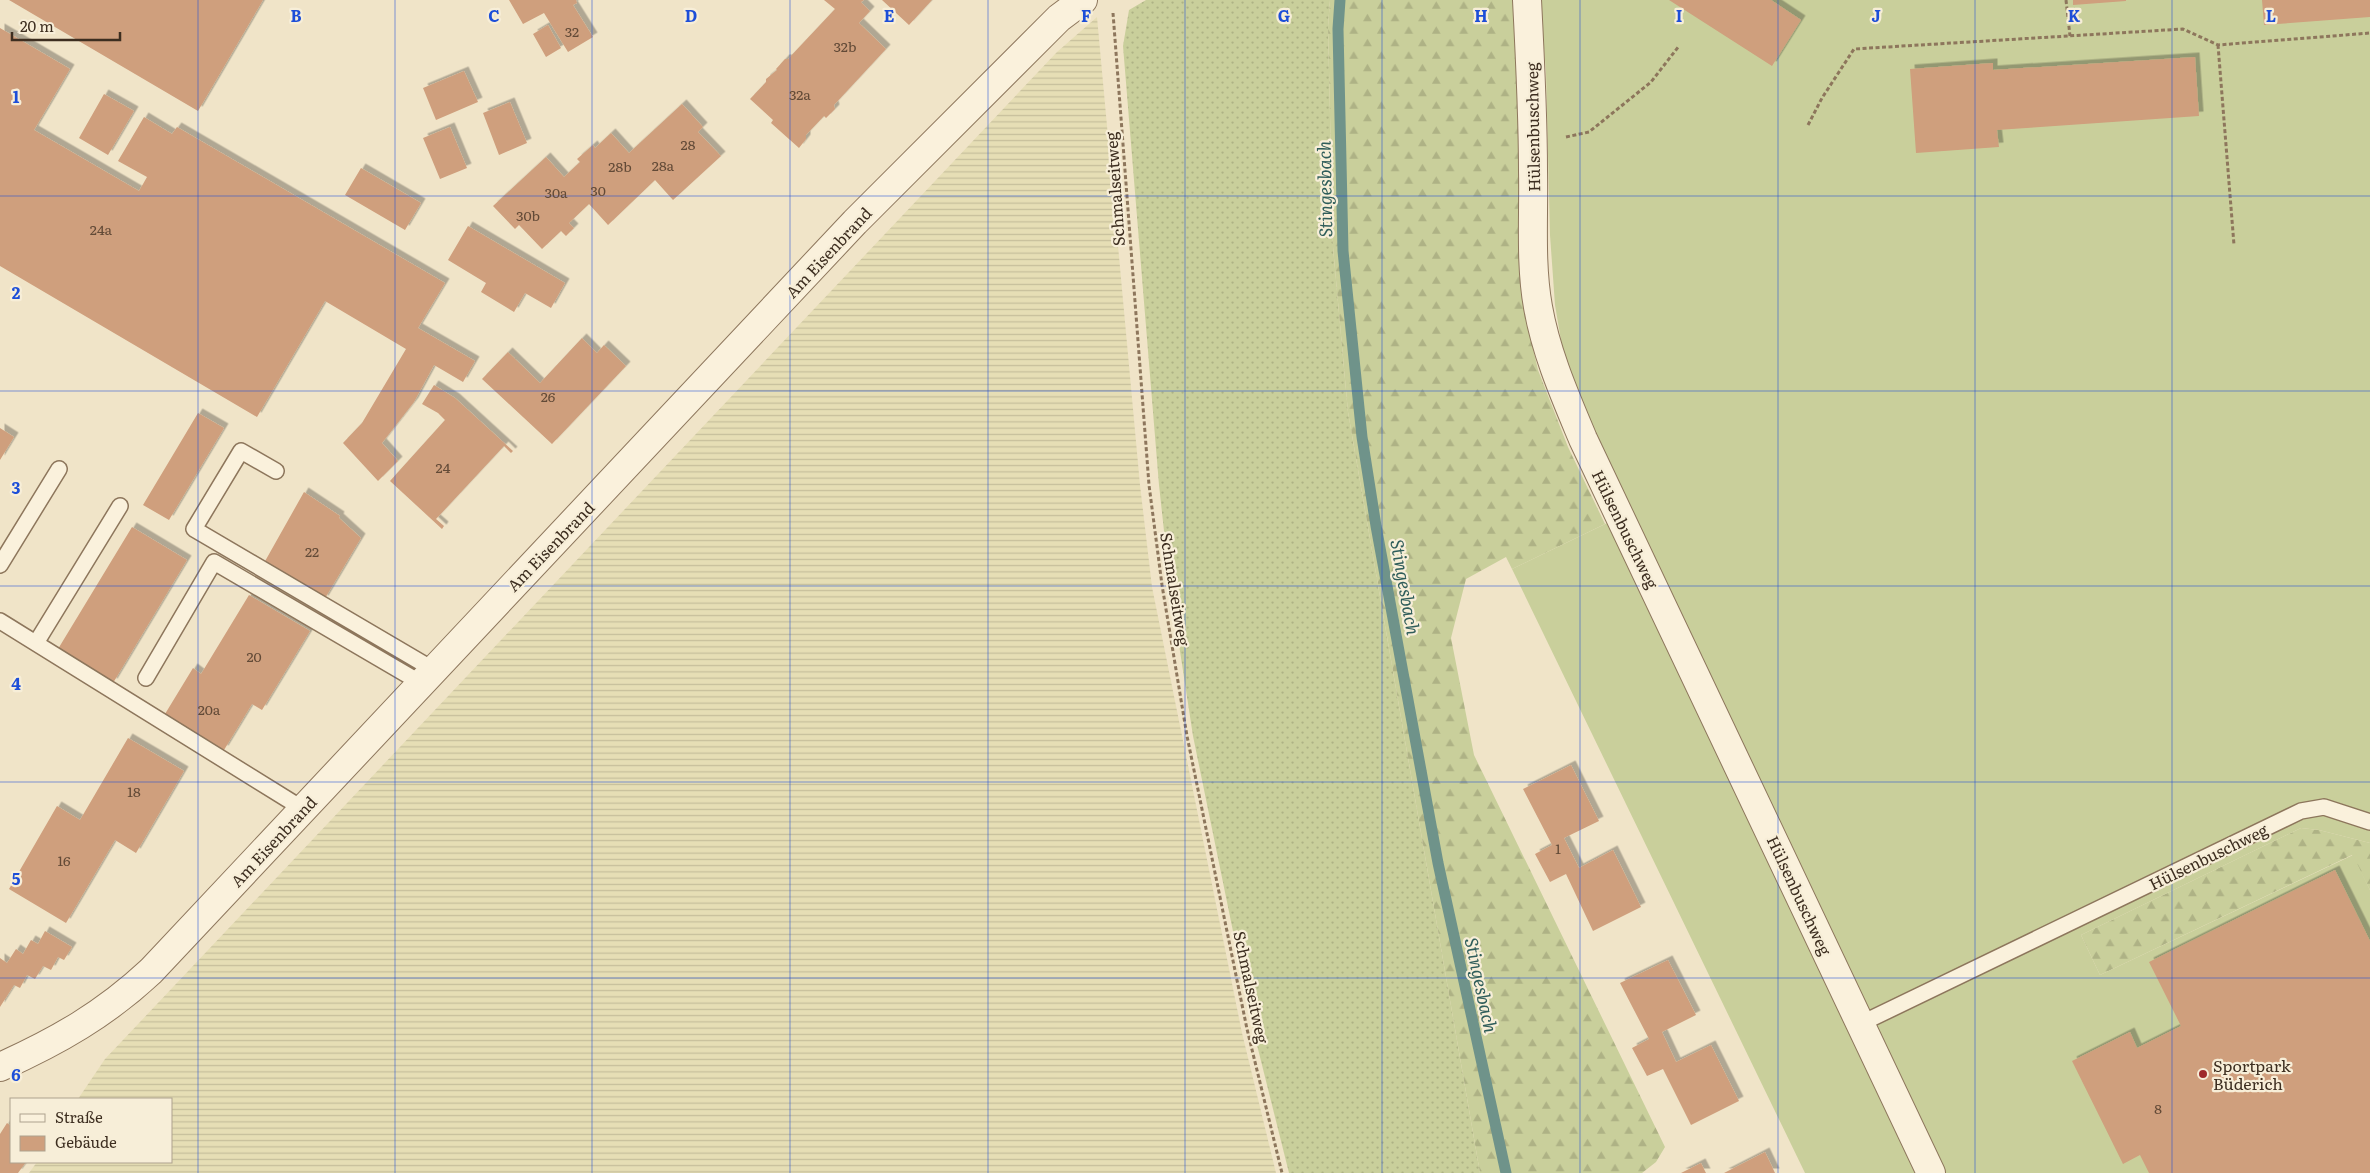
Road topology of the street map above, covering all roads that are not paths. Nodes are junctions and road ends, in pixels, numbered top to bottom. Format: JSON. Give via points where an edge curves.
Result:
{"nodes":[{"id":1,"x":1083,"y":0,"type":"edge"},
{"id":2,"x":1527,"y":0,"type":"edge"},
{"id":3,"x":58,"y":469,"type":"dead end"},
{"id":4,"x":276,"y":472,"type":"dead end"},
{"id":5,"x":120,"y":506,"type":"dead end"},
{"id":6,"x":0,"y":565,"type":"edge"},
{"id":7,"x":0,"y":621,"type":"edge"},
{"id":8,"x":36,"y":643,"type":"junction"},
{"id":9,"x":428,"y":676,"type":"junction"},
{"id":10,"x":146,"y":678,"type":"dead end"},
{"id":11,"x":303,"y":809,"type":"junction"},
{"id":12,"x":2370,"y":822,"type":"edge"},
{"id":13,"x":1860,"y":1024,"type":"junction"},
{"id":14,"x":0,"y":1067,"type":"edge"},
{"id":15,"x":1931,"y":1173,"type":"edge"}],
"edges":[{"from":1,"to":9,"type":"street","name":"Am Eisenbrand","via":[[1059,18],[856,222]]},
{"from":2,"to":13,"type":"street","name":"Hülsenbuschweg","via":[[1534,260],[1544,336],[1567,402]]},
{"from":3,"to":6,"type":"lane"},
{"from":4,"to":9,"type":"lane","via":[[241,451],[194,529]]},
{"from":5,"to":8,"type":"lane"},
{"from":7,"to":8,"type":"lane"},
{"from":8,"to":11,"type":"lane"},
{"from":9,"to":10,"type":"lane","via":[[214,562]]},
{"from":9,"to":11,"type":"street","name":"Am Eisenbrand"},
{"from":11,"to":14,"type":"street","name":"Am Eisenbrand","via":[[125,995],[67,1036]]},
{"from":12,"to":13,"type":"lane","name":"Hülsenbuschweg","via":[[2324,807],[2301,811]]},
{"from":13,"to":15,"type":"street","name":"Hülsenbuschweg"}]}
